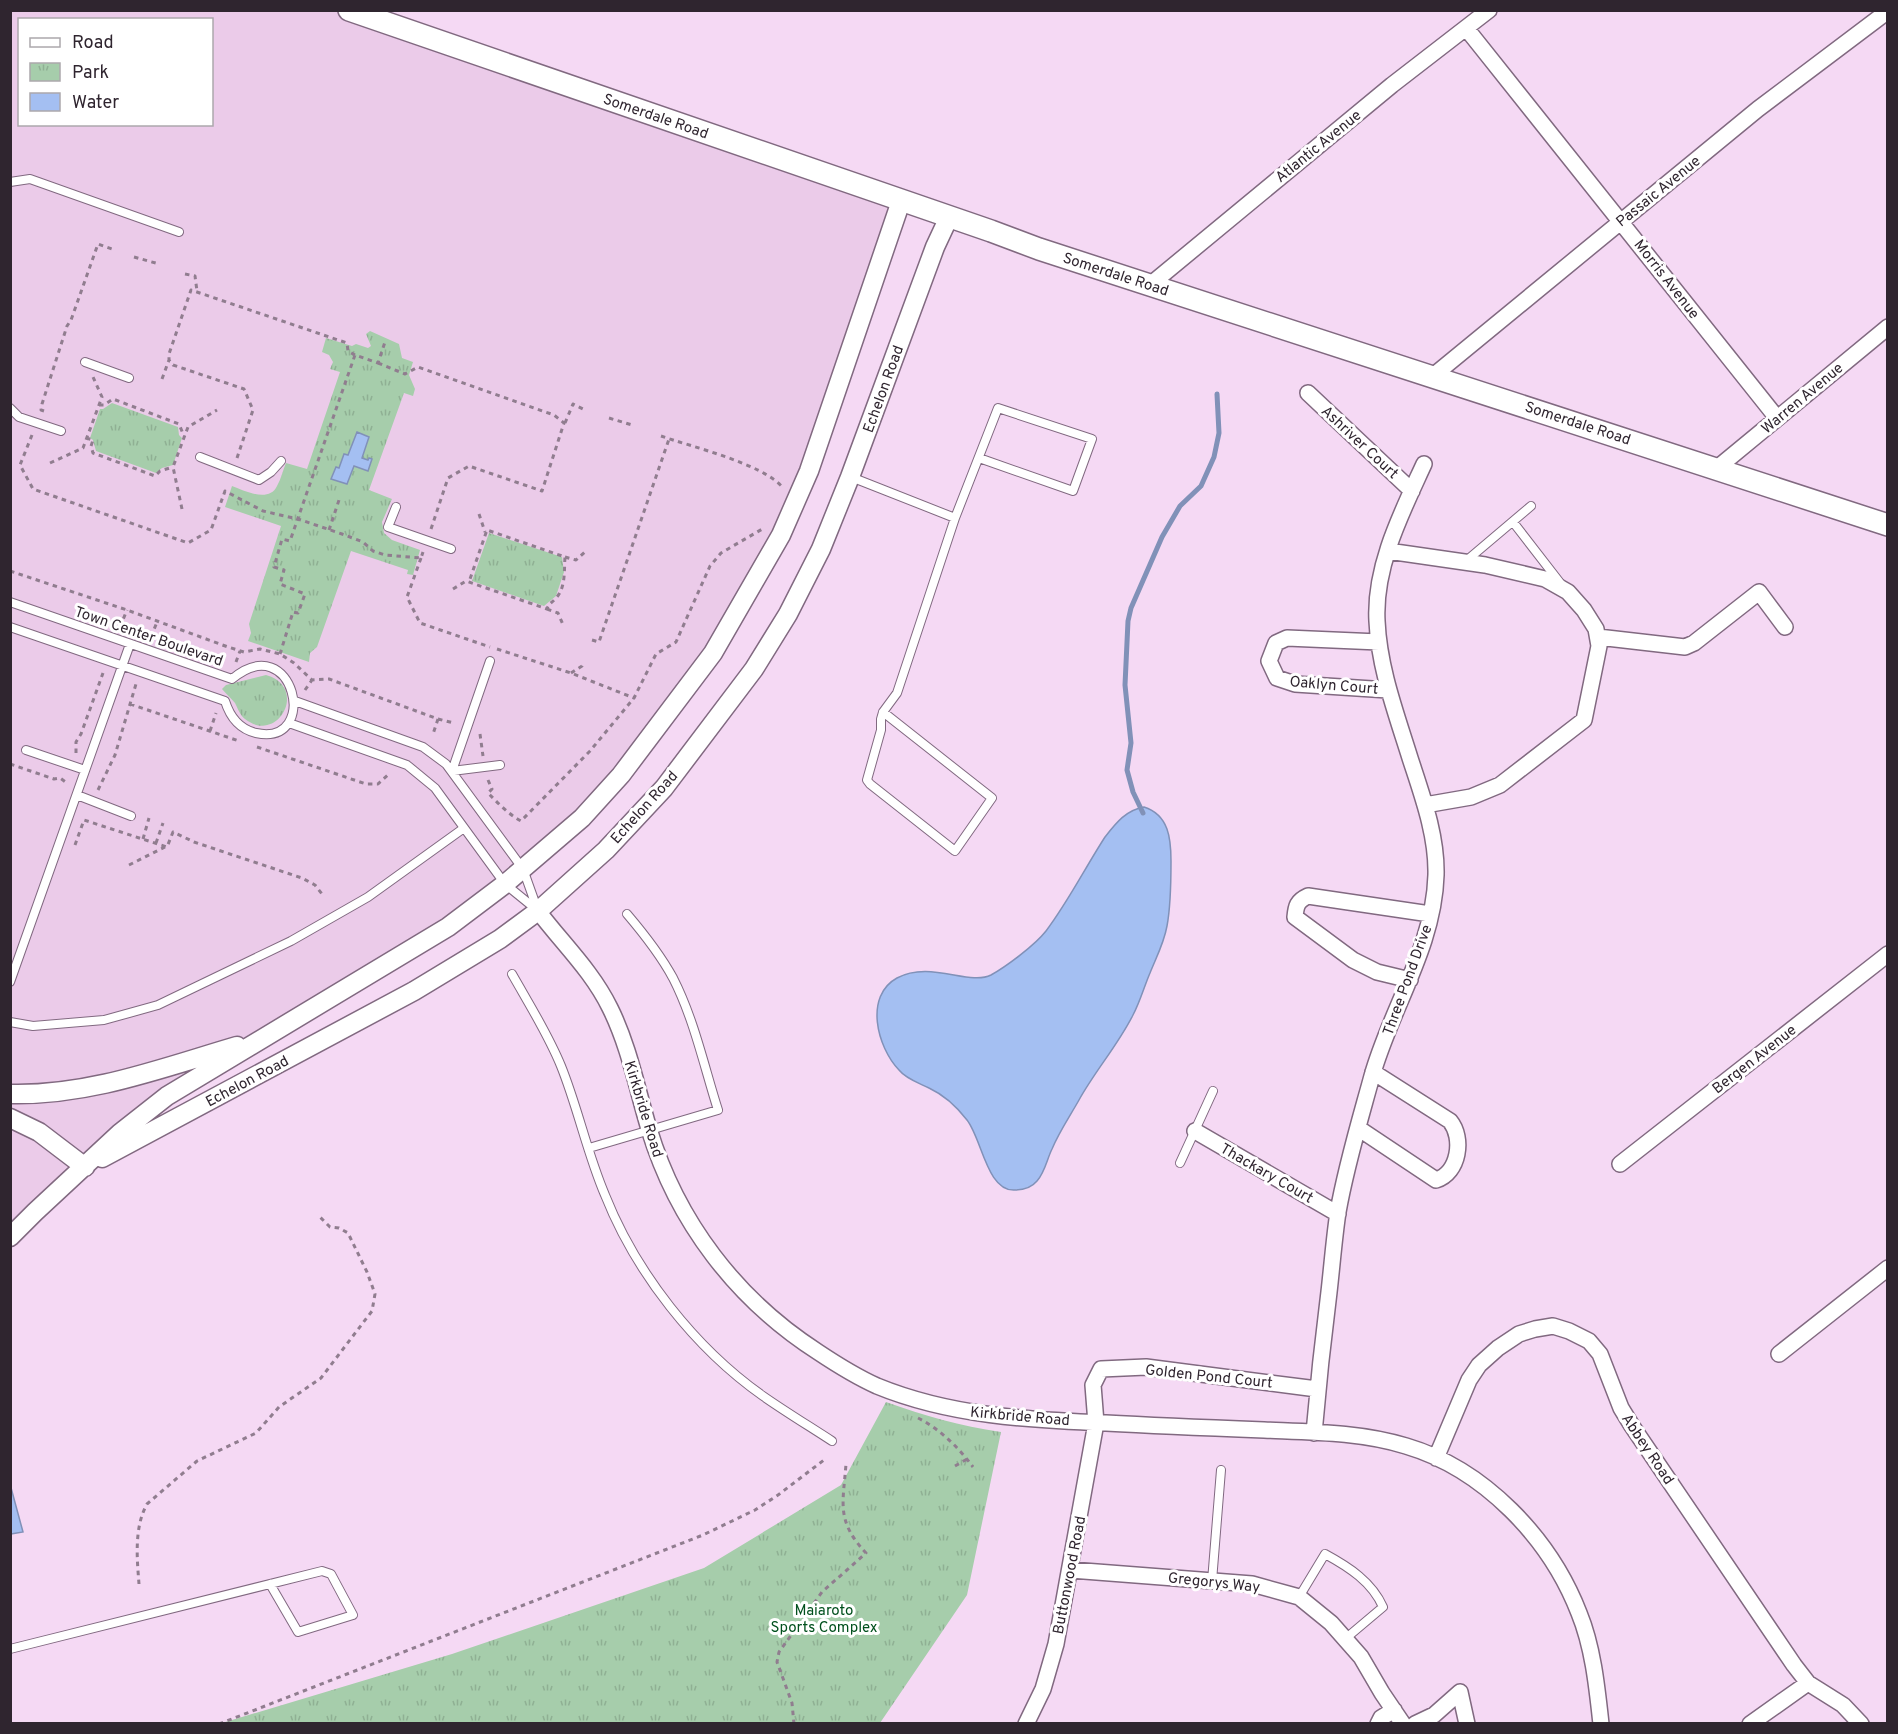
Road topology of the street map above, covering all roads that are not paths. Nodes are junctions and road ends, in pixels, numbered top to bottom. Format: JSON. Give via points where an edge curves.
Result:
{"nodes":[{"id":1,"x":1489,"y":10,"type":"edge"},
{"id":2,"x":1887,"y":10,"type":"edge"},
{"id":3,"x":354,"y":11,"type":"edge"},
{"id":4,"x":1466,"y":28,"type":"junction"},
{"id":5,"x":10,"y":182,"type":"edge"},
{"id":6,"x":901,"y":201,"type":"junction"},
{"id":7,"x":949,"y":216,"type":"junction"},
{"id":8,"x":1621,"y":221,"type":"junction"},
{"id":9,"x":179,"y":232,"type":"dead end"},
{"id":10,"x":1150,"y":285,"type":"junction"},
{"id":11,"x":1887,"y":327,"type":"edge"},
{"id":12,"x":85,"y":362,"type":"road end"},
{"id":13,"x":1433,"y":376,"type":"junction"},
{"id":14,"x":129,"y":378,"type":"dead end"},
{"id":15,"x":1308,"y":393,"type":"dead end"},
{"id":16,"x":10,"y":408,"type":"edge"},
{"id":17,"x":1777,"y":418,"type":"junction"},
{"id":18,"x":61,"y":431,"type":"dead end"},
{"id":19,"x":200,"y":457,"type":"dead end"},
{"id":20,"x":979,"y":458,"type":"junction"},
{"id":21,"x":282,"y":461,"type":"dead end"},
{"id":22,"x":1424,"y":464,"type":"dead end"},
{"id":23,"x":1716,"y":469,"type":"junction"},
{"id":24,"x":850,"y":477,"type":"junction"},
{"id":25,"x":1412,"y":491,"type":"junction"},
{"id":26,"x":1531,"y":506,"type":"dead end"},
{"id":27,"x":396,"y":507,"type":"dead end"},
{"id":28,"x":955,"y":518,"type":"junction"},
{"id":29,"x":1514,"y":522,"type":"junction"},
{"id":30,"x":1887,"y":525,"type":"edge"},
{"id":31,"x":451,"y":549,"type":"dead end"},
{"id":32,"x":1388,"y":551,"type":"junction"},
{"id":33,"x":1465,"y":562,"type":"junction"},
{"id":34,"x":1568,"y":592,"type":"junction"},
{"id":35,"x":10,"y":602,"type":"edge"},
{"id":36,"x":10,"y":627,"type":"edge"},
{"id":37,"x":1785,"y":627,"type":"dead end"},
{"id":38,"x":1598,"y":637,"type":"junction"},
{"id":39,"x":1378,"y":642,"type":"junction"},
{"id":40,"x":130,"y":644,"type":"junction"},
{"id":41,"x":490,"y":661,"type":"dead end"},
{"id":42,"x":122,"y":666,"type":"junction"},
{"id":43,"x":1388,"y":690,"type":"junction"},
{"id":44,"x":295,"y":701,"type":"junction"},
{"id":45,"x":883,"y":712,"type":"junction"},
{"id":46,"x":289,"y":723,"type":"junction"},
{"id":47,"x":26,"y":750,"type":"dead end"},
{"id":48,"x":500,"y":765,"type":"dead end"},
{"id":49,"x":85,"y":770,"type":"junction"},
{"id":50,"x":452,"y":771,"type":"junction"},
{"id":51,"x":77,"y":795,"type":"junction"},
{"id":52,"x":1425,"y":805,"type":"junction"},
{"id":53,"x":130,"y":816,"type":"dead end"},
{"id":54,"x":464,"y":828,"type":"junction"},
{"id":55,"x":523,"y":868,"type":"junction"},
{"id":56,"x":505,"y":884,"type":"junction"},
{"id":57,"x":538,"y":911,"type":"junction"},
{"id":58,"x":627,"y":914,"type":"dead end"},
{"id":59,"x":1430,"y":914,"type":"junction"},
{"id":60,"x":1887,"y":954,"type":"edge"},
{"id":61,"x":512,"y":974,"type":"dead end"},
{"id":62,"x":1410,"y":980,"type":"junction"},
{"id":63,"x":10,"y":982,"type":"edge"},
{"id":64,"x":10,"y":1022,"type":"edge"},
{"id":65,"x":261,"y":1039,"type":"junction"},
{"id":66,"x":1373,"y":1072,"type":"junction"},
{"id":67,"x":1213,"y":1091,"type":"dead end"},
{"id":68,"x":10,"y":1094,"type":"edge"},
{"id":69,"x":10,"y":1118,"type":"edge"},
{"id":70,"x":1358,"y":1128,"type":"junction"},
{"id":71,"x":649,"y":1129,"type":"junction"},
{"id":72,"x":1196,"y":1131,"type":"junction"},
{"id":73,"x":589,"y":1148,"type":"junction"},
{"id":74,"x":1180,"y":1163,"type":"dead end"},
{"id":75,"x":1620,"y":1164,"type":"dead end"},
{"id":76,"x":85,"y":1167,"type":"junction"},
{"id":77,"x":1338,"y":1214,"type":"junction"},
{"id":78,"x":10,"y":1237,"type":"edge"},
{"id":79,"x":1887,"y":1268,"type":"edge"},
{"id":80,"x":1779,"y":1354,"type":"dead end"},
{"id":81,"x":1101,"y":1369,"type":"joint"},
{"id":82,"x":1317,"y":1389,"type":"junction"},
{"id":83,"x":1096,"y":1423,"type":"junction"},
{"id":84,"x":1314,"y":1432,"type":"junction"},
{"id":85,"x":832,"y":1441,"type":"dead end"},
{"id":86,"x":1436,"y":1458,"type":"junction"},
{"id":87,"x":1221,"y":1470,"type":"dead end"},
{"id":88,"x":1071,"y":1570,"type":"junction"},
{"id":89,"x":1212,"y":1581,"type":"junction"},
{"id":90,"x":270,"y":1584,"type":"junction"},
{"id":91,"x":1299,"y":1597,"type":"junction"},
{"id":92,"x":1344,"y":1639,"type":"junction"},
{"id":93,"x":10,"y":1649,"type":"edge"},
{"id":94,"x":1808,"y":1683,"type":"junction"},
{"id":95,"x":1394,"y":1710,"type":"junction"},
{"id":96,"x":1026,"y":1724,"type":"edge"},
{"id":97,"x":1378,"y":1724,"type":"edge"},
{"id":98,"x":1403,"y":1724,"type":"edge"},
{"id":99,"x":1415,"y":1724,"type":"edge"},
{"id":100,"x":1467,"y":1724,"type":"edge"},
{"id":101,"x":1601,"y":1724,"type":"edge"},
{"id":102,"x":1750,"y":1724,"type":"edge"},
{"id":103,"x":1862,"y":1724,"type":"edge"}],
"edges":[{"from":1,"to":4,"type":"street","name":"Atlantic Avenue"},
{"from":2,"to":8,"type":"street","name":"Passaic Avenue"},
{"from":3,"to":6,"type":"main road","name":"Somerdale Road"},
{"from":4,"to":8,"type":"street","name":"Morris Avenue"},
{"from":4,"to":10,"type":"street","name":"Atlantic Avenue"},
{"from":5,"to":9,"type":"lane","via":[[30,179]]},
{"from":6,"to":7,"type":"main road","name":"Somerdale Road"},
{"from":6,"to":55,"type":"street","name":"Echelon Road","via":[[809,471],[781,535],[713,653],[621,775],[582,818]]},
{"from":7,"to":10,"type":"main road","name":"Somerdale Road"},
{"from":7,"to":24,"type":"street","name":"Echelon Road"},
{"from":8,"to":13,"type":"street","name":"Passaic Avenue"},
{"from":8,"to":17,"type":"street","name":"Morris Avenue"},
{"from":10,"to":13,"type":"main road","name":"Somerdale Road"},
{"from":11,"to":17,"type":"street","name":"Warren Avenue"},
{"from":12,"to":14,"type":"lane"},
{"from":13,"to":23,"type":"main road","name":"Somerdale Road"},
{"from":15,"to":25,"type":"street","name":"Ashriver Court"},
{"from":16,"to":18,"type":"lane","via":[[19,417]]},
{"from":17,"to":23,"type":"street","name":"Warren Avenue"},
{"from":19,"to":21,"type":"lane","via":[[259,480]]},
{"from":20,"to":20,"type":"lane","via":[[1073,491],[1092,439],[998,408]]},
{"from":20,"to":28,"type":"lane"},
{"from":22,"to":25,"type":"street","name":"Three Pond Drive"},
{"from":23,"to":30,"type":"main road","name":"Somerdale Road"},
{"from":24,"to":28,"type":"lane"},
{"from":24,"to":57,"type":"street","name":"Echelon Road","via":[[788,614],[754,669],[664,788],[606,850]]},
{"from":25,"to":32,"type":"street","name":"Three Pond Drive"},
{"from":26,"to":29,"type":"lane"},
{"from":27,"to":31,"type":"lane","via":[[388,527]]},
{"from":28,"to":45,"type":"lane","via":[[897,693]]},
{"from":29,"to":33,"type":"lane"},
{"from":29,"to":34,"type":"lane"},
{"from":32,"to":33,"type":"street"},
{"from":32,"to":39,"type":"street","name":"Three Pond Drive","via":[[1378,600]]},
{"from":33,"to":34,"type":"street","via":[[1545,579]]},
{"from":34,"to":38,"type":"street","via":[[1584,610]]},
{"from":35,"to":40,"type":"lane","name":"Town Center Boulevard"},
{"from":36,"to":42,"type":"lane"},
{"from":37,"to":38,"type":"street","via":[[1759,592],[1685,647]]},
{"from":38,"to":52,"type":"street","via":[[1584,720],[1500,784],[1471,797]]},
{"from":39,"to":43,"type":"street","name":"Three Pond Drive"},
{"from":39,"to":43,"type":"street","name":"Oaklyn Court","via":[[1287,638],[1276,644],[1269,661],[1277,678],[1295,684]]},
{"from":40,"to":42,"type":"lane"},
{"from":40,"to":44,"type":"lane","name":"Town Center Boulevard","via":[[232,679],[253,666],[265,666],[286,678]]},
{"from":41,"to":50,"type":"lane"},
{"from":42,"to":46,"type":"lane","via":[[225,701],[236,723],[246,730],[269,733]]},
{"from":42,"to":49,"type":"lane"},
{"from":43,"to":52,"type":"street","name":"Three Pond Drive"},
{"from":44,"to":46,"type":"lane"},
{"from":44,"to":50,"type":"lane","via":[[423,747]]},
{"from":45,"to":45,"type":"lane","via":[[992,798],[955,851],[867,780]]},
{"from":46,"to":54,"type":"lane","via":[[407,765],[435,788]]},
{"from":47,"to":49,"type":"lane"},
{"from":48,"to":50,"type":"lane"},
{"from":49,"to":51,"type":"lane"},
{"from":50,"to":55,"type":"lane"},
{"from":51,"to":53,"type":"lane"},
{"from":51,"to":63,"type":"lane"},
{"from":52,"to":59,"type":"street","name":"Three Pond Drive","via":[[1435,851]]},
{"from":54,"to":56,"type":"lane"},
{"from":54,"to":64,"type":"lane","via":[[368,897],[291,941],[158,1005],[104,1020],[33,1026]]},
{"from":55,"to":56,"type":"street","name":"Echelon Road"},
{"from":55,"to":57,"type":"lane"},
{"from":56,"to":57,"type":"lane"},
{"from":56,"to":65,"type":"street","name":"Echelon Road","via":[[448,927]]},
{"from":57,"to":71,"type":"street","name":"Kirkbride Road","via":[[588,970],[612,1010]]},
{"from":57,"to":76,"type":"street","name":"Echelon Road","via":[[414,991]]},
{"from":58,"to":71,"type":"lane","via":[[656,949],[686,1006],[718,1110]]},
{"from":59,"to":62,"type":"street","name":"Three Pond Drive"},
{"from":59,"to":62,"type":"street","via":[[1308,896],[1296,906],[1295,918],[1353,960],[1377,972]]},
{"from":60,"to":75,"type":"street","name":"Bergen Avenue"},
{"from":61,"to":73,"type":"lane","via":[[561,1066]]},
{"from":62,"to":66,"type":"street","name":"Three Pond Drive"},
{"from":65,"to":68,"type":"street","via":[[97,1087]]},
{"from":65,"to":76,"type":"street","name":"Echelon Road","via":[[167,1096]]},
{"from":66,"to":70,"type":"street","name":"Three Pond Drive"},
{"from":66,"to":70,"type":"street","via":[[1455,1126],[1455,1161],[1436,1180]]},
{"from":67,"to":72,"type":"lane"},
{"from":69,"to":76,"type":"street","via":[[39,1132]]},
{"from":70,"to":77,"type":"street","name":"Three Pond Drive"},
{"from":71,"to":73,"type":"lane"},
{"from":71,"to":83,"type":"street","name":"Kirkbride Road","via":[[670,1188],[704,1244],[749,1297],[821,1354],[875,1385],[938,1405],[1024,1419]]},
{"from":72,"to":74,"type":"lane"},
{"from":72,"to":77,"type":"street","name":"Thackary Court"},
{"from":73,"to":85,"type":"lane","via":[[604,1195],[654,1287],[726,1366]]},
{"from":76,"to":78,"type":"street","name":"Echelon Road"},
{"from":77,"to":82,"type":"street","name":"Three Pond Drive"},
{"from":79,"to":80,"type":"street"},
{"from":81,"to":82,"type":"street","name":"Golden Pond Court","via":[[1146,1367]]},
{"from":81,"to":83,"type":"street","name":"Buttonwood Road","via":[[1093,1385]]},
{"from":82,"to":84,"type":"street","name":"Three Pond Drive"},
{"from":83,"to":84,"type":"street","name":"Kirkbride Road"},
{"from":83,"to":88,"type":"street","name":"Buttonwood Road"},
{"from":84,"to":86,"type":"street","name":"Kirkbride Road","via":[[1386,1441]]},
{"from":86,"to":94,"type":"street","name":"Abbey Road","via":[[1469,1380],[1498,1348],[1519,1334],[1553,1326],[1589,1341],[1600,1354],[1632,1426]]},
{"from":86,"to":101,"type":"street","name":"Kirkbride Road","via":[[1489,1490],[1525,1524],[1562,1577],[1588,1641]]},
{"from":87,"to":89,"type":"lane"},
{"from":88,"to":89,"type":"street","name":"Gregorys Way"},
{"from":88,"to":96,"type":"street","name":"Buttonwood Road","via":[[1043,1689]]},
{"from":89,"to":91,"type":"street","name":"Gregorys Way","via":[[1252,1584]]},
{"from":90,"to":90,"type":"lane","via":[[298,1632],[353,1614],[331,1574],[322,1571]]},
{"from":90,"to":93,"type":"lane"},
{"from":91,"to":92,"type":"street","name":"Gregorys Way"},
{"from":91,"to":92,"type":"lane","via":[[1325,1554],[1350,1567],[1377,1594],[1383,1607]]},
{"from":92,"to":95,"type":"street","name":"Gregorys Way","via":[[1361,1657]]},
{"from":94,"to":102,"type":"street"},
{"from":94,"to":103,"type":"street","name":"Abbey Road","via":[[1843,1705]]},
{"from":95,"to":97,"type":"street"},
{"from":95,"to":98,"type":"street","name":"Gregorys Way"},
{"from":99,"to":100,"type":"street","via":[[1434,1715],[1460,1692]]}]}
